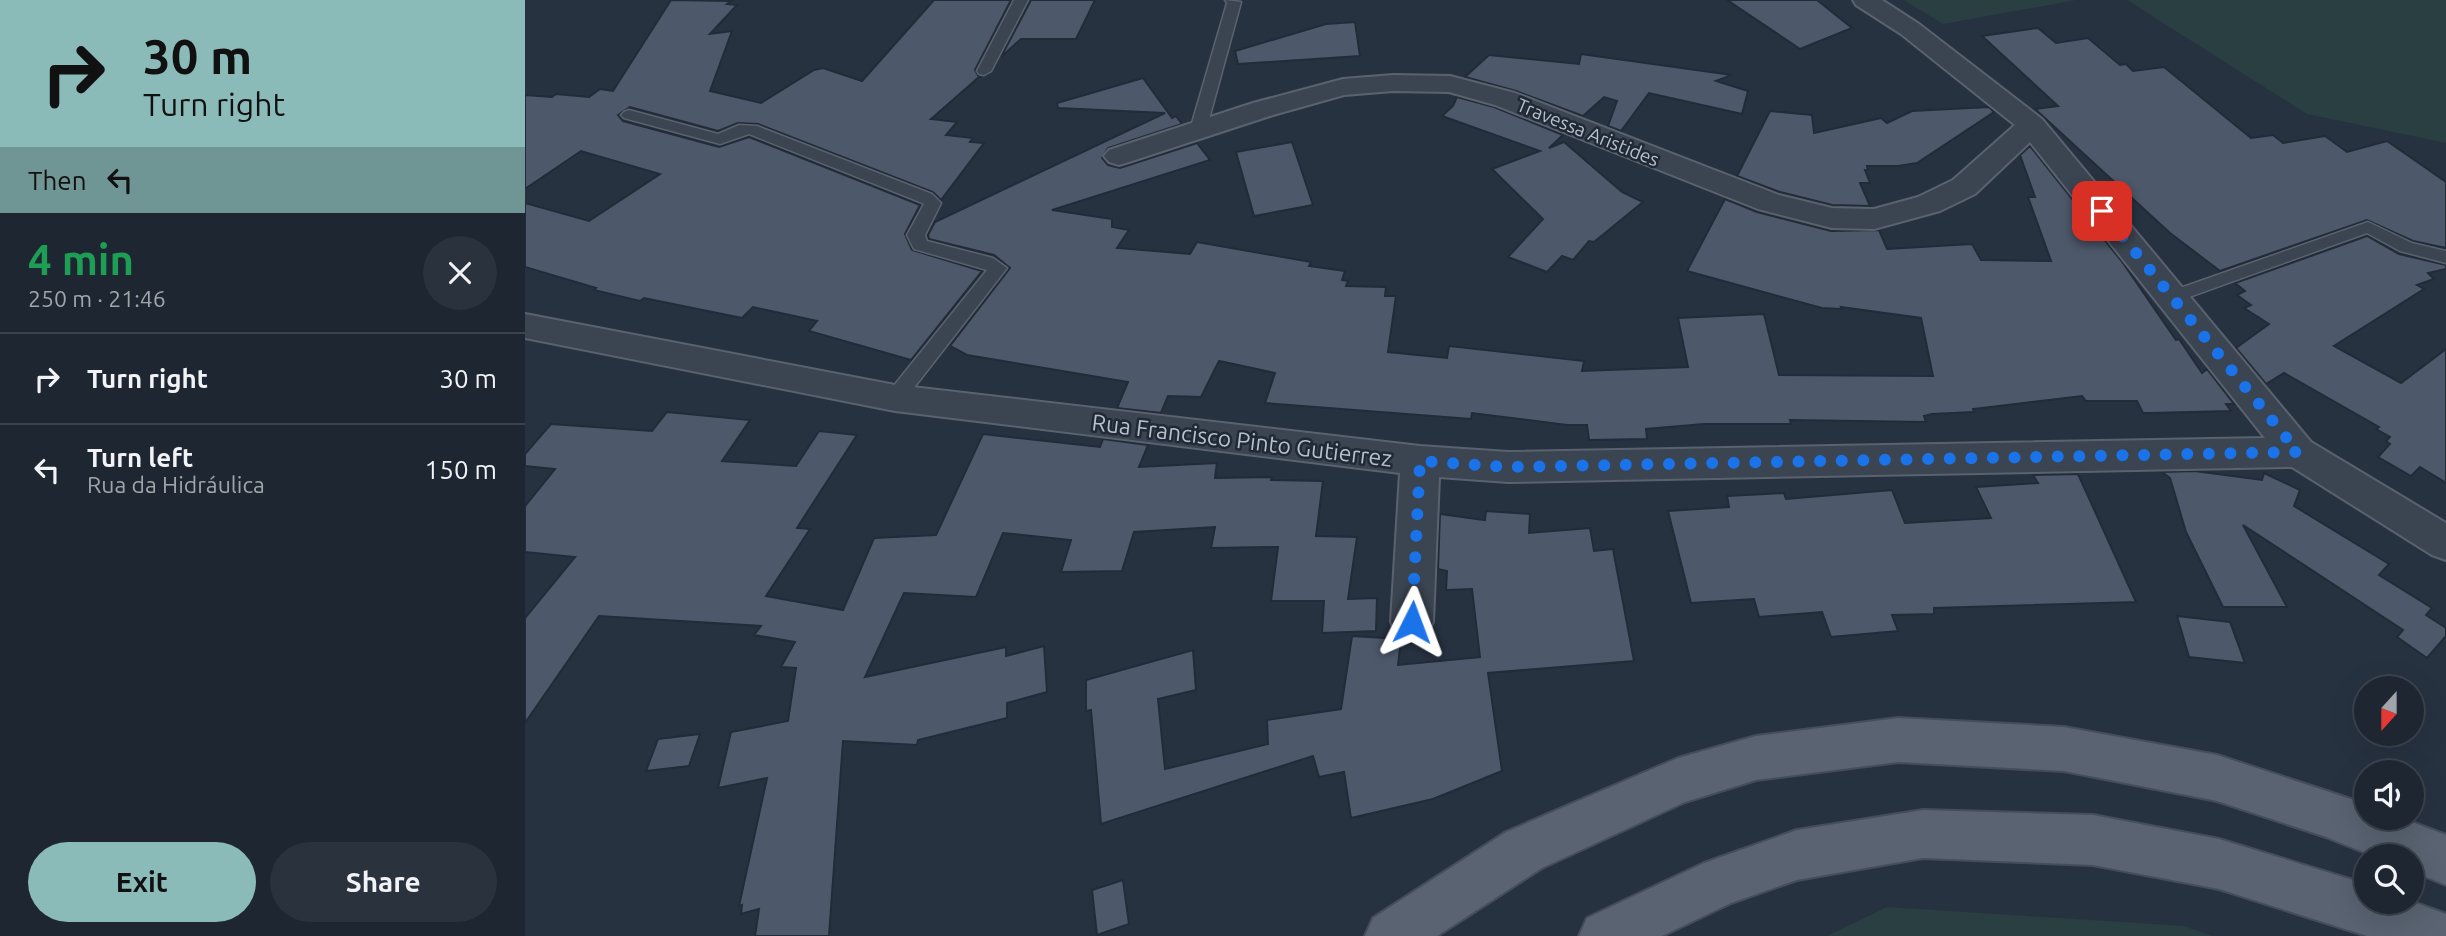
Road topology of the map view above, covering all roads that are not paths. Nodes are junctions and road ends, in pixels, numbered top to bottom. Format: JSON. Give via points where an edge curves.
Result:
{"nodes":[{"id":1,"x":1021,"y":0,"type":"edge"},
{"id":2,"x":1232,"y":0,"type":"edge"},
{"id":3,"x":1865,"y":0,"type":"edge"},
{"id":4,"x":984,"y":71,"type":"dead end"},
{"id":5,"x":629,"y":116,"type":"dead end"},
{"id":6,"x":2032,"y":125,"type":"junction"},
{"id":7,"x":1198,"y":130,"type":"junction"},
{"id":8,"x":1119,"y":156,"type":"dead end"},
{"id":9,"x":2446,"y":257,"type":"edge"},
{"id":10,"x":2172,"y":297,"type":"junction"},
{"id":11,"x":525,"y":326,"type":"edge"},
{"id":12,"x":895,"y":398,"type":"junction"},
{"id":13,"x":2298,"y":452,"type":"junction"},
{"id":14,"x":1420,"y":461,"type":"junction"},
{"id":15,"x":2446,"y":543,"type":"edge"},
{"id":16,"x":1412,"y":622,"type":"dead end"},
{"id":17,"x":2446,"y":860,"type":"edge"},
{"id":18,"x":1391,"y":936,"type":"edge"},
{"id":19,"x":1605,"y":936,"type":"edge"},
{"id":20,"x":2437,"y":936,"type":"edge"}],
"edges":[{"from":1,"to":4,"type":"lane"},
{"from":2,"to":7,"type":"lane"},
{"from":3,"to":6,"type":"street","via":[[1910,29]]},
{"from":5,"to":12,"type":"lane","via":[[720,139],[751,129],[926,198],[933,203],[916,235],[920,245],[998,268]]},
{"from":6,"to":7,"type":"street","name":"Travessa Aristides","via":[[1964,187],[1929,204],[1874,219],[1832,218],[1769,202],[1505,99],[1450,84],[1343,87]]},
{"from":6,"to":10,"type":"street"},
{"from":7,"to":8,"type":"street","name":"Travessa Aristides"},
{"from":9,"to":10,"type":"lane","via":[[2406,247],[2368,227]]},
{"from":10,"to":13,"type":"street"},
{"from":11,"to":12,"type":"street","name":"Rua Francisco Pinto Gutierrez"},
{"from":12,"to":14,"type":"street","name":"Rua Francisco Pinto Gutierrez"},
{"from":13,"to":14,"type":"street","name":"Rua Francisco Pinto Gutierrez","via":[[1508,467]]},
{"from":13,"to":15,"type":"street"},
{"from":14,"to":16,"type":"street"},
{"from":17,"to":18,"type":"main road","via":[[2326,813],[2217,778],[2064,750],[1898,740],[1756,758],[1678,781],[1524,850]]},
{"from":19,"to":20,"type":"main road","via":[[1721,881],[1797,855],[1923,834],[2093,840],[2218,863]]}]}
